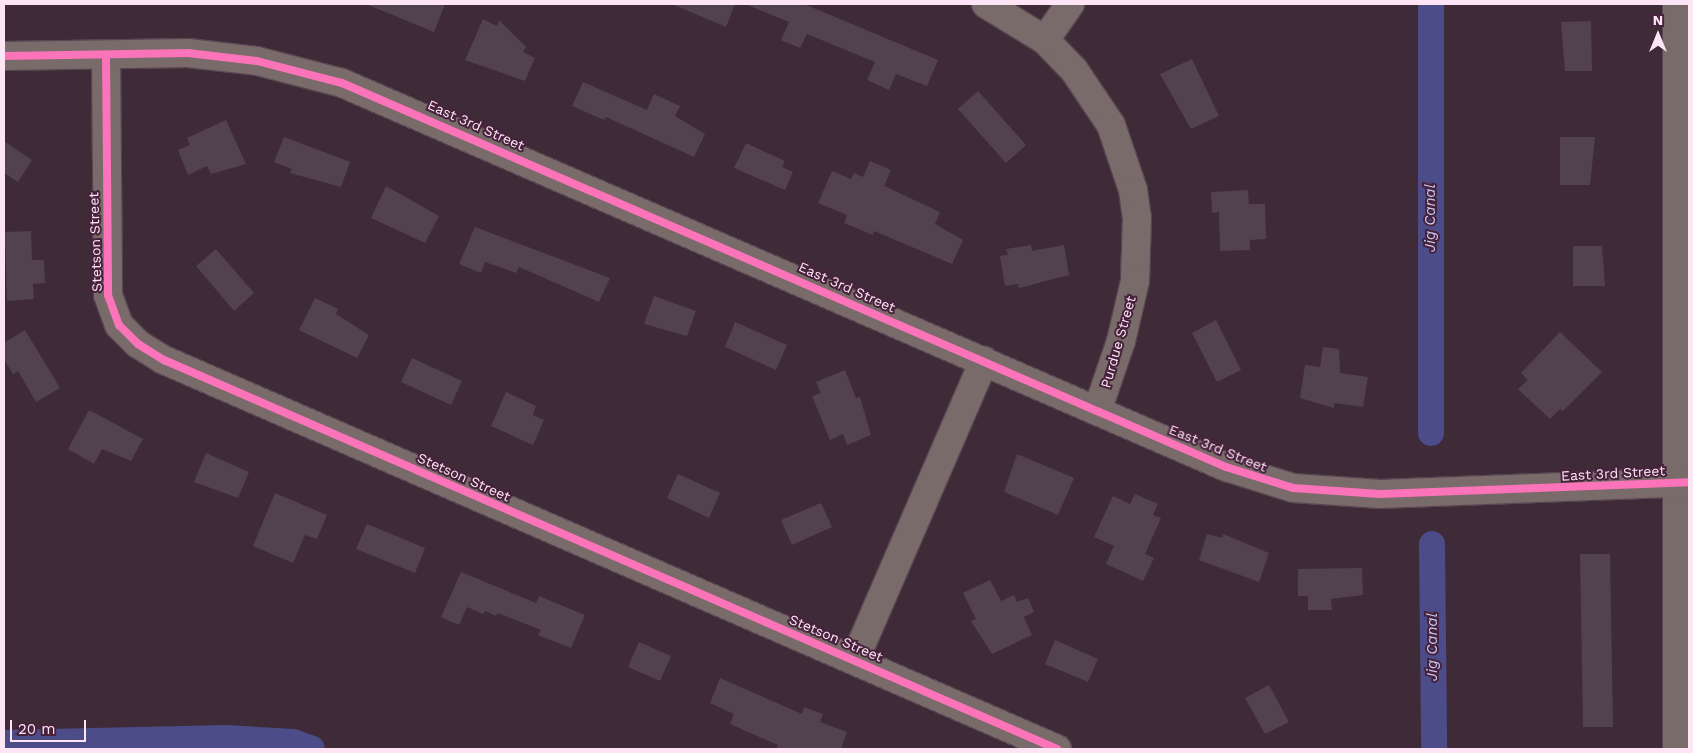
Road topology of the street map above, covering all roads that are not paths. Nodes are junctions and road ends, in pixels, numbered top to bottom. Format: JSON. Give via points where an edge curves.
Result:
{"nodes":[{"id":1,"x":986,"y":4,"type":"edge"},
{"id":2,"x":1070,"y":4,"type":"edge"},
{"id":3,"x":1677,"y":4,"type":"edge"},
{"id":4,"x":1045,"y":40,"type":"junction"},
{"id":5,"x":106,"y":55,"type":"junction"},
{"id":6,"x":4,"y":56,"type":"edge"},
{"id":7,"x":984,"y":361,"type":"junction"},
{"id":8,"x":1097,"y":411,"type":"junction"},
{"id":9,"x":1684,"y":483,"type":"edge"},
{"id":10,"x":855,"y":658,"type":"junction"},
{"id":11,"x":1057,"y":749,"type":"edge"},
{"id":12,"x":1677,"y":749,"type":"edge"}],
"edges":[{"from":1,"to":4,"type":"street","name":"Purdue Street"},
{"from":2,"to":4,"type":"street"},
{"from":3,"to":9,"type":"street"},
{"from":4,"to":8,"type":"street","name":"Purdue Street","via":[[1074,70],[1111,125],[1123,157],[1137,218],[1135,281],[1121,341]]},
{"from":5,"to":6,"type":"street","name":"East 3rd Street"},
{"from":5,"to":7,"type":"street","name":"East 3rd Street","via":[[188,53],[257,60],[342,84]]},
{"from":5,"to":10,"type":"street","name":"Stetson Street","via":[[108,295],[119,325],[138,344],[164,360]]},
{"from":7,"to":8,"type":"street","name":"East 3rd Street"},
{"from":7,"to":10,"type":"street"},
{"from":8,"to":9,"type":"street","name":"East 3rd Street","via":[[1226,467],[1302,489],[1389,494]]},
{"from":9,"to":12,"type":"street"},
{"from":10,"to":11,"type":"street","name":"Stetson Street"}]}
